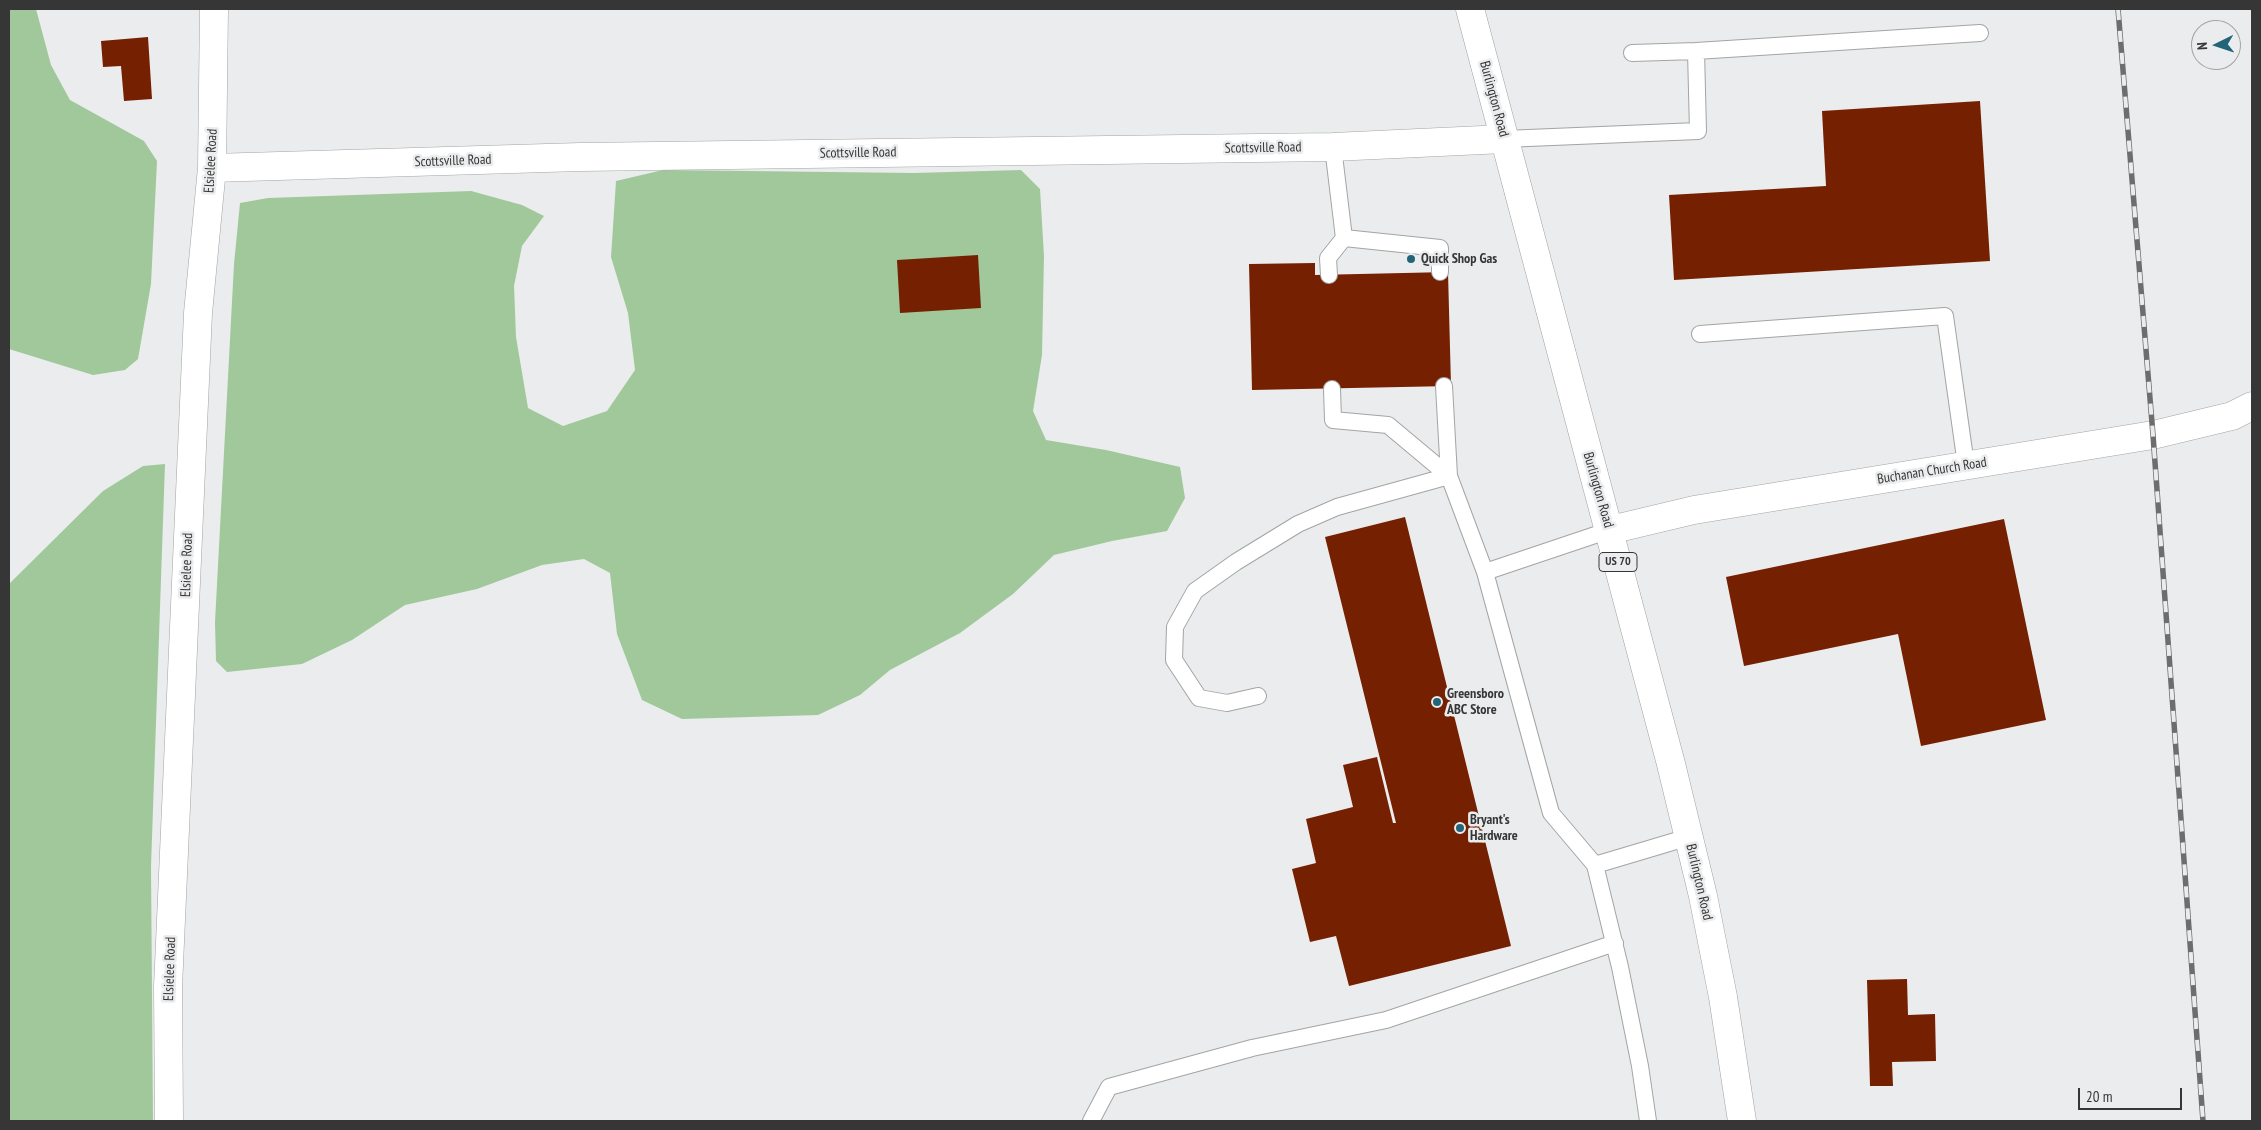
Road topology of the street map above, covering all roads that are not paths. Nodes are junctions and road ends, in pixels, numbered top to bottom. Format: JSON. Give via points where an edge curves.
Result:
{"nodes":[{"id":1,"x":214,"y":9,"type":"edge"},
{"id":2,"x":1470,"y":9,"type":"edge"},
{"id":3,"x":1980,"y":34,"type":"dead end"},
{"id":4,"x":1696,"y":51,"type":"junction"},
{"id":5,"x":1632,"y":53,"type":"dead end"},
{"id":6,"x":1504,"y":139,"type":"junction"},
{"id":7,"x":1334,"y":147,"type":"junction"},
{"id":8,"x":212,"y":168,"type":"junction"},
{"id":9,"x":1344,"y":238,"type":"junction"},
{"id":10,"x":1440,"y":272,"type":"dead end"},
{"id":11,"x":1329,"y":275,"type":"dead end"},
{"id":12,"x":1700,"y":334,"type":"dead end"},
{"id":13,"x":1444,"y":386,"type":"dead end"},
{"id":14,"x":1332,"y":388,"type":"dead end"},
{"id":15,"x":2252,"y":406,"type":"edge"},
{"id":16,"x":1966,"y":465,"type":"junction"},
{"id":17,"x":1449,"y":476,"type":"junction"},
{"id":18,"x":1610,"y":530,"type":"junction"},
{"id":19,"x":1485,"y":572,"type":"junction"},
{"id":20,"x":1258,"y":696,"type":"dead end"},
{"id":21,"x":1689,"y":837,"type":"junction"},
{"id":22,"x":1595,"y":865,"type":"junction"},
{"id":23,"x":1615,"y":943,"type":"junction"},
{"id":24,"x":169,"y":1121,"type":"edge"},
{"id":25,"x":1091,"y":1121,"type":"edge"},
{"id":26,"x":1648,"y":1121,"type":"edge"},
{"id":27,"x":1742,"y":1121,"type":"edge"}],
"edges":[{"from":1,"to":8,"type":"main road","name":"Elsielee Road"},
{"from":2,"to":6,"type":"main road","name":"Burlington Road","number":"US 70"},
{"from":3,"to":4,"type":"lane"},
{"from":4,"to":5,"type":"lane"},
{"from":4,"to":6,"type":"lane","via":[[1698,131]]},
{"from":6,"to":7,"type":"main road","name":"Scottsville Road"},
{"from":6,"to":18,"type":"main road","name":"Burlington Road","number":"US 70"},
{"from":7,"to":8,"type":"main road","name":"Scottsville Road","via":[[589,156]]},
{"from":7,"to":9,"type":"lane"},
{"from":8,"to":24,"type":"main road","name":"Elsielee Road","via":[[198,313],[168,987]]},
{"from":9,"to":10,"type":"lane","via":[[1440,248]]},
{"from":9,"to":11,"type":"lane","via":[[1328,258]]},
{"from":12,"to":16,"type":"lane","via":[[1945,316]]},
{"from":13,"to":17,"type":"lane"},
{"from":14,"to":17,"type":"lane","via":[[1333,420],[1388,425]]},
{"from":15,"to":16,"type":"main road","name":"Buchanan Church Road","via":[[2232,416],[2196,426]]},
{"from":16,"to":18,"type":"main road","name":"Buchanan Church Road","via":[[1694,510]]},
{"from":17,"to":19,"type":"lane"},
{"from":17,"to":20,"type":"lane","via":[[1338,507],[1298,524],[1195,591],[1175,627],[1174,660],[1199,698],[1227,703]]},
{"from":18,"to":19,"type":"lane"},
{"from":18,"to":21,"type":"main road","name":"Burlington Road","number":"US 70"},
{"from":19,"to":22,"type":"lane","via":[[1551,813]]},
{"from":21,"to":22,"type":"lane"},
{"from":21,"to":27,"type":"main road","name":"Burlington Road","number":"US 70","via":[[1723,997]]},
{"from":22,"to":23,"type":"lane"},
{"from":23,"to":25,"type":"lane","via":[[1386,1020],[1252,1048],[1109,1087]]},
{"from":23,"to":26,"type":"lane"}]}
